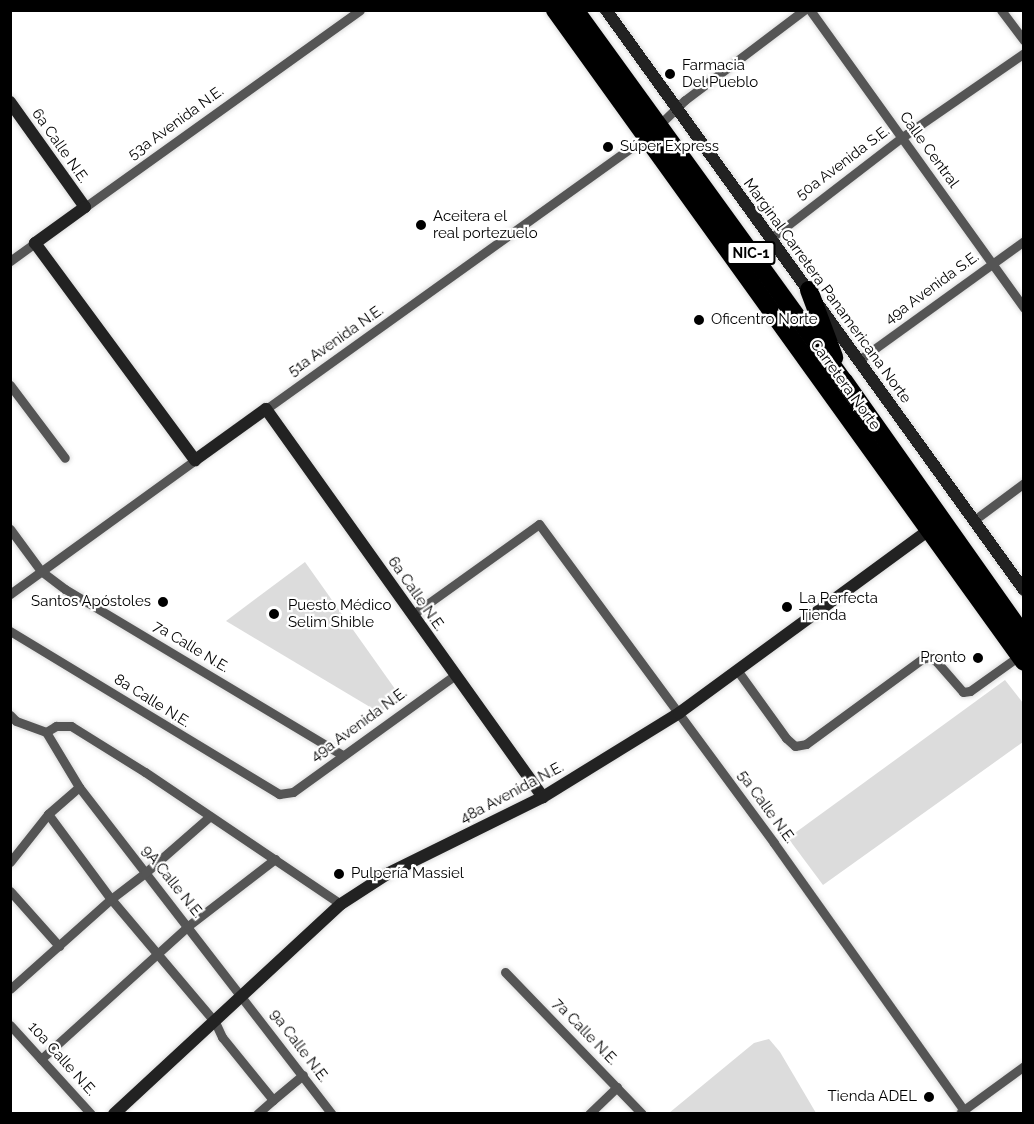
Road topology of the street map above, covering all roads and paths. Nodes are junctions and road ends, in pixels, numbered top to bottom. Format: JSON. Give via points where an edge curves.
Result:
{"nodes":[{"id":1,"x":360,"y":10,"type":"edge"},
{"id":2,"x":548,"y":10,"type":"edge"},
{"id":3,"x":555,"y":10,"type":"edge"},
{"id":4,"x":575,"y":10,"type":"edge"},
{"id":5,"x":606,"y":10,"type":"edge"},
{"id":6,"x":804,"y":10,"type":"edge"},
{"id":7,"x":810,"y":10,"type":"edge"},
{"id":8,"x":1001,"y":10,"type":"edge"},
{"id":9,"x":1023,"y":40,"type":"edge"},
{"id":10,"x":580,"y":46,"type":"junction"},
{"id":11,"x":1023,"y":53,"type":"edge"},
{"id":12,"x":10,"y":102,"type":"edge"},
{"id":13,"x":677,"y":108,"type":"junction"},
{"id":14,"x":652,"y":132,"type":"junction"},
{"id":15,"x":901,"y":138,"type":"junction"},
{"id":16,"x":85,"y":207,"type":"junction"},
{"id":17,"x":771,"y":238,"type":"junction"},
{"id":18,"x":1023,"y":242,"type":"edge"},
{"id":19,"x":35,"y":243,"type":"junction"},
{"id":20,"x":10,"y":261,"type":"edge"},
{"id":21,"x":992,"y":264,"type":"junction"},
{"id":22,"x":808,"y":290,"type":"junction"},
{"id":23,"x":1023,"y":308,"type":"edge"},
{"id":24,"x":859,"y":360,"type":"junction"},
{"id":25,"x":844,"y":381,"type":"junction"},
{"id":26,"x":12,"y":391,"type":"edge"},
{"id":27,"x":266,"y":409,"type":"junction"},
{"id":28,"x":64,"y":458,"type":"dead end"},
{"id":29,"x":195,"y":460,"type":"junction"},
{"id":30,"x":1023,"y":483,"type":"edge"},
{"id":31,"x":973,"y":521,"type":"junction"},
{"id":32,"x":935,"y":525,"type":"junction"},
{"id":33,"x":10,"y":528,"type":"edge"},
{"id":34,"x":40,"y":571,"type":"junction"},
{"id":35,"x":1023,"y":590,"type":"edge"},
{"id":36,"x":10,"y":594,"type":"edge"},
{"id":37,"x":412,"y":615,"type":"junction"},
{"id":38,"x":10,"y":631,"type":"edge"},
{"id":39,"x":1023,"y":636,"type":"edge"},
{"id":40,"x":1021,"y":659,"type":"edge"},
{"id":41,"x":737,"y":670,"type":"junction"},
{"id":42,"x":455,"y":675,"type":"junction"},
{"id":43,"x":679,"y":713,"type":"junction"},
{"id":44,"x":12,"y":721,"type":"edge"},
{"id":45,"x":45,"y":732,"type":"junction"},
{"id":46,"x":342,"y":755,"type":"junction"},
{"id":47,"x":79,"y":787,"type":"junction"},
{"id":48,"x":279,"y":794,"type":"joint"},
{"id":49,"x":543,"y":797,"type":"junction"},
{"id":50,"x":48,"y":814,"type":"junction"},
{"id":51,"x":210,"y":816,"type":"junction"},
{"id":52,"x":275,"y":859,"type":"junction"},
{"id":53,"x":10,"y":862,"type":"edge"},
{"id":54,"x":145,"y":873,"type":"junction"},
{"id":55,"x":10,"y":891,"type":"edge"},
{"id":56,"x":111,"y":899,"type":"junction"},
{"id":57,"x":341,"y":904,"type":"junction"},
{"id":58,"x":188,"y":926,"type":"junction"},
{"id":59,"x":59,"y":946,"type":"junction"},
{"id":60,"x":157,"y":954,"type":"junction"},
{"id":61,"x":505,"y":972,"type":"dead end"},
{"id":62,"x":10,"y":989,"type":"edge"},
{"id":63,"x":243,"y":996,"type":"junction"},
{"id":64,"x":215,"y":1022,"type":"junction"},
{"id":65,"x":10,"y":1025,"type":"edge"},
{"id":66,"x":41,"y":1059,"type":"junction"},
{"id":67,"x":1023,"y":1066,"type":"edge"},
{"id":68,"x":303,"y":1075,"type":"junction"},
{"id":69,"x":617,"y":1087,"type":"junction"},
{"id":70,"x":273,"y":1100,"type":"junction"},
{"id":71,"x":962,"y":1112,"type":"edge"},
{"id":72,"x":91,"y":1113,"type":"edge"},
{"id":73,"x":114,"y":1113,"type":"edge"},
{"id":74,"x":257,"y":1113,"type":"edge"},
{"id":75,"x":332,"y":1113,"type":"edge"},
{"id":76,"x":589,"y":1113,"type":"edge"},
{"id":77,"x":642,"y":1113,"type":"edge"}],
"edges":[{"from":1,"to":16,"type":"street","name":"53a Avenida N.E."},
{"from":2,"to":10,"type":"highway"},
{"from":3,"to":10,"type":"highway","name":"Carretera Norte","number":"NIC-1"},
{"from":4,"to":14,"type":"highway","name":"Carretera Norte","number":"NIC-1"},
{"from":5,"to":13,"type":"street","name":"Marginal Carretera Panamericana Norte"},
{"from":6,"to":13,"type":"street","name":"51a Avenida N.E."},
{"from":7,"to":15,"type":"street","name":"Calle Central"},
{"from":8,"to":9,"type":"street"},
{"from":10,"to":14,"type":"highway","name":"Carretera Norte","number":"NIC-1"},
{"from":11,"to":15,"type":"street","name":"50a Avenida S.E."},
{"from":12,"to":16,"type":"street","name":"6a Calle N.E."},
{"from":13,"to":14,"type":"street","name":"51a Avenida N.E."},
{"from":13,"to":17,"type":"street","name":"Marginal Carretera Panamericana Norte"},
{"from":14,"to":25,"type":"highway","name":"Carretera Norte","number":"NIC-1"},
{"from":14,"to":27,"type":"street","name":"51a Avenida N.E."},
{"from":14,"to":32,"type":"highway","name":"Carretera Norte","number":"NIC-1"},
{"from":15,"to":17,"type":"street","name":"50a Avenida S.E."},
{"from":15,"to":21,"type":"street","name":"Calle Central"},
{"from":16,"to":19,"type":"street","name":"53a Avenida N.E."},
{"from":17,"to":22,"type":"street","name":"Marginal Carretera Panamericana Norte"},
{"from":18,"to":21,"type":"street","name":"49a Avenida S.E."},
{"from":19,"to":20,"type":"street","name":"53a Avenida N.E."},
{"from":19,"to":29,"type":"street"},
{"from":21,"to":23,"type":"street","name":"Calle Central"},
{"from":21,"to":24,"type":"street","name":"49a Avenida S.E."},
{"from":22,"to":24,"type":"street","name":"Marginal Carretera Panamericana Norte"},
{"from":22,"to":25,"type":"highway"},
{"from":24,"to":31,"type":"street","name":"Marginal Carretera Panamericana Norte"},
{"from":25,"to":32,"type":"highway","name":"Carretera Norte","number":"NIC-1"},
{"from":26,"to":28,"type":"street"},
{"from":27,"to":29,"type":"street","name":"51a Avenida N.E."},
{"from":27,"to":37,"type":"street","name":"6a Calle N.E."},
{"from":29,"to":34,"type":"street","name":"51a Avenida N.E."},
{"from":30,"to":31,"type":"street"},
{"from":31,"to":35,"type":"street","name":"Marginal Carretera Panamericana Norte"},
{"from":32,"to":39,"type":"highway","name":"Carretera Norte","number":"NIC-1"},
{"from":32,"to":40,"type":"highway","name":"Carretera Norte","number":"NIC-1"},
{"from":32,"to":41,"type":"street","name":"48a Avenida N.E."},
{"from":33,"to":34,"type":"street","name":"7a Calle N.E."},
{"from":34,"to":36,"type":"street","name":"51a Avenida N.E."},
{"from":34,"to":46,"type":"street","name":"7a Calle N.E."},
{"from":37,"to":42,"type":"street","name":"6a Calle N.E."},
{"from":37,"to":43,"type":"street","name":"5a Calle N.E.","via":[[539,524]]},
{"from":38,"to":48,"type":"street","name":"8a Calle N.E."},
{"from":40,"to":41,"type":"street","via":[[963,692],[936,661],[922,659],[806,744],[795,746]]},
{"from":41,"to":43,"type":"street","name":"48a Avenida N.E."},
{"from":42,"to":46,"type":"street","name":"49a Avenida N.E."},
{"from":42,"to":49,"type":"street","name":"6a Calle N.E."},
{"from":43,"to":49,"type":"street","name":"48a Avenida N.E."},
{"from":43,"to":71,"type":"street","name":"5a Calle N.E."},
{"from":44,"to":45,"type":"street"},
{"from":45,"to":47,"type":"street"},
{"from":45,"to":51,"type":"street","via":[[56,726],[71,726]]},
{"from":46,"to":48,"type":"street","name":"49a Avenida N.E.","via":[[292,792]]},
{"from":47,"to":50,"type":"street"},
{"from":47,"to":54,"type":"street","name":"9A Calle N.E."},
{"from":49,"to":57,"type":"street","name":"48a Avenida N.E.","via":[[389,873]]},
{"from":50,"to":53,"type":"street"},
{"from":50,"to":56,"type":"street"},
{"from":51,"to":52,"type":"street"},
{"from":51,"to":54,"type":"street"},
{"from":52,"to":57,"type":"street"},
{"from":52,"to":58,"type":"street"},
{"from":54,"to":56,"type":"street"},
{"from":54,"to":58,"type":"street","name":"9A Calle N.E."},
{"from":55,"to":59,"type":"street"},
{"from":56,"to":59,"type":"street"},
{"from":56,"to":60,"type":"street"},
{"from":57,"to":63,"type":"street","name":"48a Avenida N.E."},
{"from":58,"to":60,"type":"street"},
{"from":58,"to":63,"type":"street","name":"9A Calle N.E."},
{"from":59,"to":62,"type":"street"},
{"from":60,"to":64,"type":"street"},
{"from":60,"to":66,"type":"street"},
{"from":61,"to":69,"type":"street","name":"7a Calle N.E."},
{"from":63,"to":64,"type":"street","name":"48a Avenida N.E."},
{"from":63,"to":68,"type":"street","name":"9a Calle N.E."},
{"from":64,"to":70,"type":"street","via":[[222,1037]]},
{"from":64,"to":73,"type":"street","name":"48a Avenida N.E."},
{"from":65,"to":66,"type":"street","name":"10a Calle N.E."},
{"from":66,"to":72,"type":"street","name":"10a Calle N.E."},
{"from":67,"to":71,"type":"street"},
{"from":68,"to":70,"type":"street"},
{"from":68,"to":75,"type":"street","name":"9a Calle N.E."},
{"from":69,"to":76,"type":"street"},
{"from":69,"to":77,"type":"street","name":"7a Calle N.E."},
{"from":70,"to":74,"type":"street"}]}
